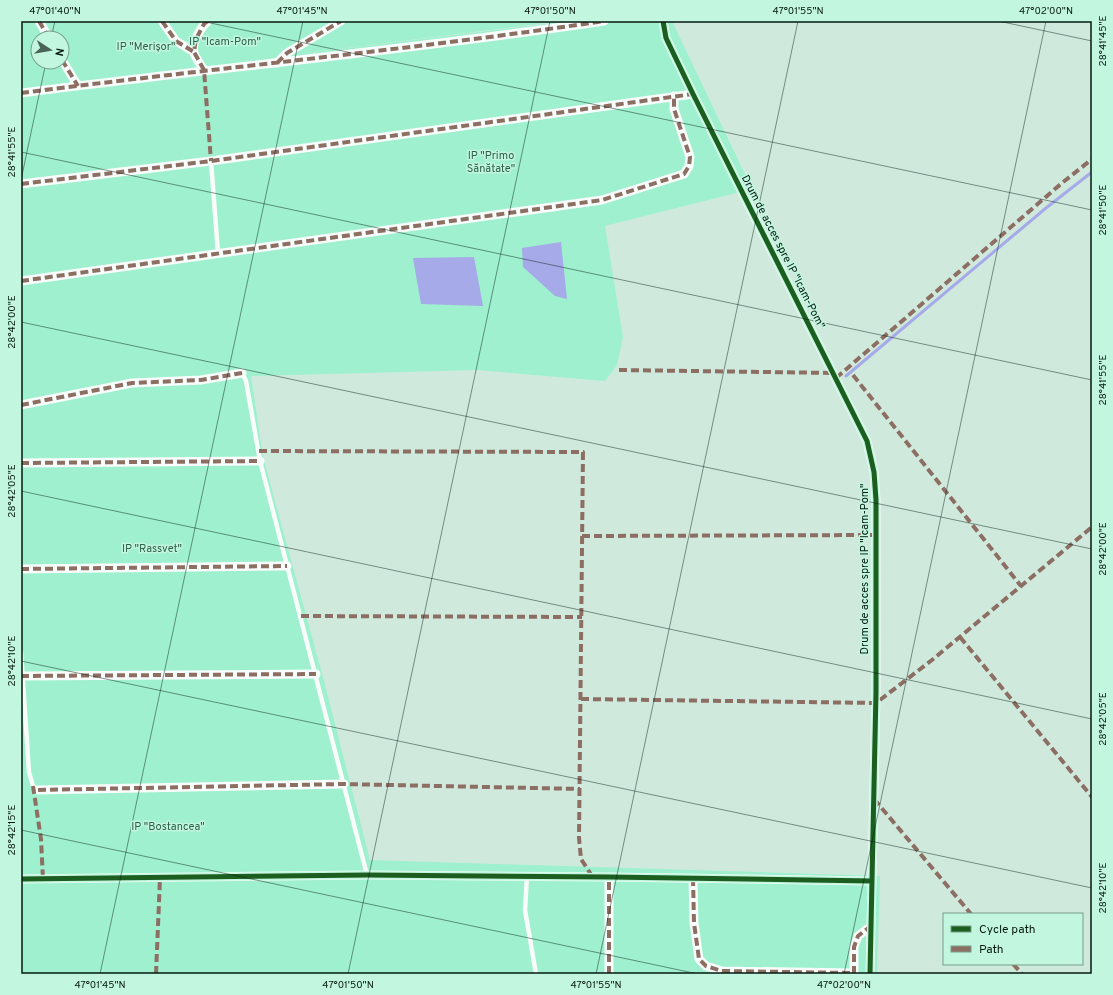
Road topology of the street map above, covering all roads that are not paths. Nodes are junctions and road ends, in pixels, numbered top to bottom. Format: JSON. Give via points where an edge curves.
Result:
{"nodes":[{"id":1,"x":39,"y":21,"type":"edge"},
{"id":2,"x":162,"y":21,"type":"edge"},
{"id":3,"x":208,"y":21,"type":"edge"},
{"id":4,"x":341,"y":21,"type":"edge"},
{"id":5,"x":604,"y":21,"type":"edge"},
{"id":6,"x":663,"y":21,"type":"edge"},
{"id":7,"x":44,"y":30,"type":"edge"},
{"id":8,"x":194,"y":52,"type":"junction"},
{"id":9,"x":277,"y":63,"type":"junction"},
{"id":10,"x":68,"y":70,"type":"edge"},
{"id":11,"x":204,"y":70,"type":"junction"},
{"id":12,"x":78,"y":86,"type":"junction"},
{"id":13,"x":21,"y":93,"type":"edge"},
{"id":14,"x":692,"y":94,"type":"junction"},
{"id":15,"x":674,"y":96,"type":"junction"},
{"id":16,"x":211,"y":161,"type":"junction"},
{"id":17,"x":21,"y":184,"type":"edge"},
{"id":18,"x":218,"y":253,"type":"junction"},
{"id":19,"x":21,"y":281,"type":"edge"},
{"id":20,"x":242,"y":373,"type":"joint"},
{"id":21,"x":21,"y":405,"type":"edge"},
{"id":22,"x":260,"y":461,"type":"junction"},
{"id":23,"x":21,"y":463,"type":"edge"},
{"id":24,"x":288,"y":566,"type":"junction"},
{"id":25,"x":21,"y":569,"type":"edge"},
{"id":26,"x":21,"y":652,"type":"edge"},
{"id":27,"x":316,"y":674,"type":"junction"},
{"id":28,"x":22,"y":676,"type":"edge"},
{"id":29,"x":344,"y":784,"type":"junction"},
{"id":30,"x":38,"y":790,"type":"joint"},
{"id":31,"x":367,"y":875,"type":"junction"},
{"id":32,"x":527,"y":876,"type":"junction"},
{"id":33,"x":609,"y":876,"type":"junction"},
{"id":34,"x":693,"y":878,"type":"junction"},
{"id":35,"x":21,"y":879,"type":"edge"},
{"id":36,"x":872,"y":881,"type":"junction"},
{"id":37,"x":871,"y":926,"type":"junction"},
{"id":38,"x":854,"y":973,"type":"edge"},
{"id":39,"x":536,"y":974,"type":"edge"},
{"id":40,"x":609,"y":974,"type":"edge"},
{"id":41,"x":870,"y":974,"type":"edge"}],
"edges":[{"from":1,"to":7,"type":"street"},
{"from":2,"to":8,"type":"street","via":[[176,41]]},
{"from":3,"to":8,"type":"street","via":[[196,39]]},
{"from":4,"to":9,"type":"street","via":[[287,53]]},
{"from":5,"to":9,"type":"street"},
{"from":6,"to":14,"type":"street","name":"Drum de acces spre IP \"Icam-Pom\"","via":[[666,38]]},
{"from":8,"to":11,"type":"street"},
{"from":9,"to":11,"type":"street"},
{"from":10,"to":12,"type":"street"},
{"from":11,"to":12,"type":"street"},
{"from":12,"to":13,"type":"street"},
{"from":14,"to":15,"type":"street"},
{"from":14,"to":36,"type":"street","name":"Drum de acces spre IP \"Icam-Pom\"","via":[[848,402],[867,441],[873,464],[876,507],[876,692]]},
{"from":15,"to":16,"type":"street"},
{"from":15,"to":18,"type":"street","via":[[674,109],[690,157],[689,166],[684,174],[602,200]]},
{"from":16,"to":17,"type":"street"},
{"from":16,"to":18,"type":"lane"},
{"from":18,"to":19,"type":"street"},
{"from":20,"to":21,"type":"street","via":[[201,380],[132,383]]},
{"from":20,"to":22,"type":"lane","via":[[246,381]]},
{"from":22,"to":23,"type":"street"},
{"from":22,"to":24,"type":"lane"},
{"from":24,"to":25,"type":"street"},
{"from":24,"to":27,"type":"lane"},
{"from":26,"to":28,"type":"lane"},
{"from":27,"to":28,"type":"street"},
{"from":27,"to":29,"type":"lane"},
{"from":28,"to":30,"type":"lane","via":[[29,772],[33,786]]},
{"from":29,"to":30,"type":"street"},
{"from":29,"to":31,"type":"lane"},
{"from":31,"to":32,"type":"street"},
{"from":31,"to":35,"type":"street"},
{"from":32,"to":33,"type":"street"},
{"from":32,"to":39,"type":"lane","via":[[525,910]]},
{"from":33,"to":34,"type":"street"},
{"from":33,"to":40,"type":"street"},
{"from":34,"to":36,"type":"street"},
{"from":34,"to":38,"type":"street","via":[[694,924],[699,959],[706,966],[722,971]]},
{"from":36,"to":37,"type":"street","name":"Drum de acces spre IP \"Icam-Pom\""},
{"from":37,"to":38,"type":"street","via":[[858,936],[854,947]]},
{"from":37,"to":41,"type":"street","name":"Drum de acces spre IP \"Icam-Pom\""}]}
